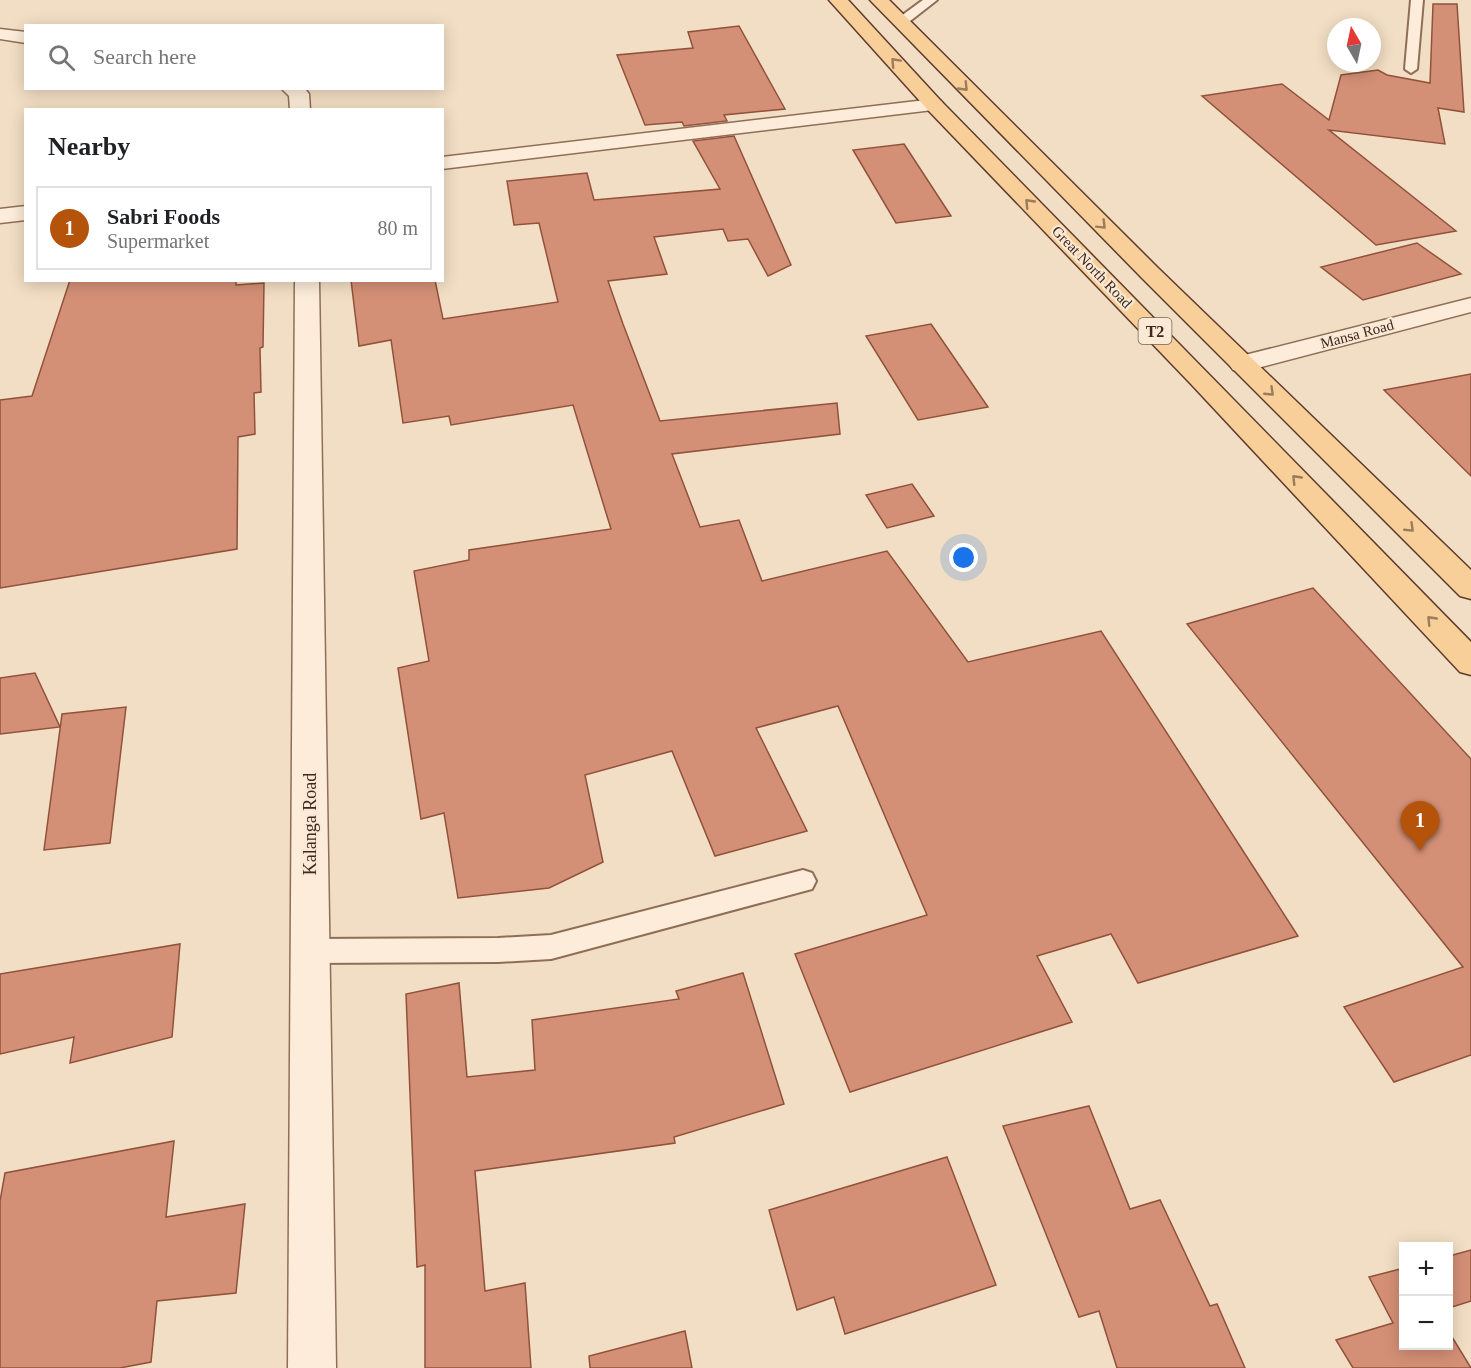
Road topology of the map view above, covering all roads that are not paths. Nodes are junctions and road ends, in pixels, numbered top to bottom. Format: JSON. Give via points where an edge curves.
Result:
{"nodes":[{"id":1,"x":838,"y":0,"type":"edge"},
{"id":2,"x":879,"y":0,"type":"edge"},
{"id":3,"x":932,"y":0,"type":"edge"},
{"id":4,"x":1417,"y":0,"type":"edge"},
{"id":5,"x":901,"y":22,"type":"junction"},
{"id":6,"x":0,"y":34,"type":"edge"},
{"id":7,"x":24,"y":38,"type":"edge"},
{"id":8,"x":1411,"y":69,"type":"dead end"},
{"id":9,"x":293,"y":90,"type":"edge"},
{"id":10,"x":934,"y":105,"type":"junction"},
{"id":11,"x":300,"y":108,"type":"edge"},
{"id":12,"x":444,"y":163,"type":"edge"},
{"id":13,"x":24,"y":213,"type":"edge"},
{"id":14,"x":0,"y":216,"type":"edge"},
{"id":15,"x":307,"y":282,"type":"edge"},
{"id":16,"x":1471,"y":305,"type":"edge"},
{"id":17,"x":1242,"y":364,"type":"junction"},
{"id":18,"x":1471,"y":588,"type":"edge"},
{"id":19,"x":1471,"y":663,"type":"edge"},
{"id":20,"x":803,"y":881,"type":"dead end"},
{"id":21,"x":310,"y":951,"type":"junction"},
{"id":22,"x":312,"y":1368,"type":"edge"}],
"edges":[{"from":10,"to":1,"type":"main road","name":"Great North Road","number":"T2","one_way":true},
{"from":2,"to":5,"type":"main road","name":"Great North Road","number":"T2"},
{"from":3,"to":5,"type":"lane"},
{"from":4,"to":8,"type":"lane"},
{"from":5,"to":17,"type":"main road","name":"Great North Road","number":"T2","one_way":true},
{"from":6,"to":7,"type":"street"},
{"from":9,"to":11,"type":"street","via":[[299,94]]},
{"from":10,"to":12,"type":"street"},
{"from":19,"to":10,"type":"main road","name":"Great North Road","number":"T2","one_way":true},
{"from":13,"to":14,"type":"street"},
{"from":15,"to":21,"type":"street","name":"Kalanga Road"},
{"from":16,"to":17,"type":"street","name":"Mansa Road"},
{"from":17,"to":18,"type":"main road","name":"Great North Road","number":"T2","one_way":true},
{"from":20,"to":21,"type":"lane","via":[[550,947]]},
{"from":21,"to":22,"type":"street","name":"Kalanga Road"}]}
